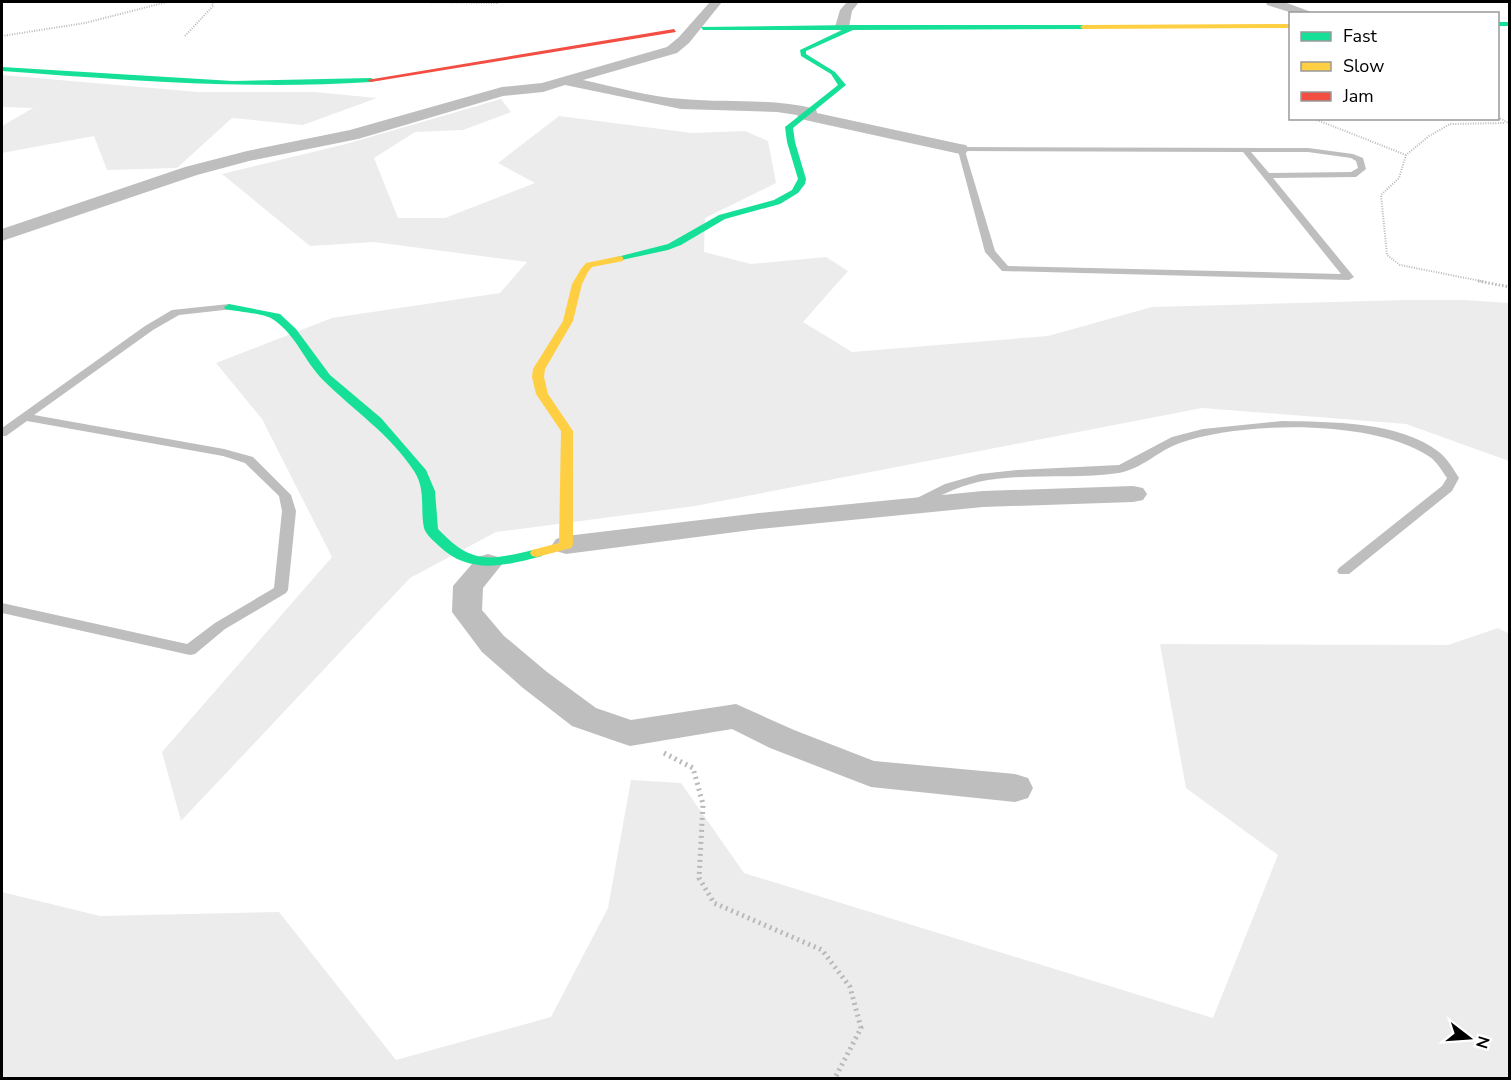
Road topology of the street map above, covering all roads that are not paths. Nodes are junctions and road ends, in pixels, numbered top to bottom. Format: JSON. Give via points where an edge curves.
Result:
{"nodes":[{"id":1,"x":716,"y":2,"type":"edge"},
{"id":2,"x":853,"y":2,"type":"edge"},
{"id":3,"x":1272,"y":2,"type":"edge"},
{"id":4,"x":1304,"y":12,"type":"edge"},
{"id":5,"x":1289,"y":26,"type":"edge"},
{"id":6,"x":848,"y":27,"type":"junction"},
{"id":7,"x":704,"y":28,"type":"dead end"},
{"id":8,"x":674,"y":31,"type":"dead end"},
{"id":9,"x":2,"y":69,"type":"edge"},
{"id":10,"x":564,"y":81,"type":"junction"},
{"id":11,"x":807,"y":113,"type":"junction"},
{"id":12,"x":960,"y":149,"type":"junction"},
{"id":13,"x":1245,"y":150,"type":"junction"},
{"id":14,"x":1267,"y":176,"type":"junction"},
{"id":15,"x":2,"y":235,"type":"edge"},
{"id":16,"x":229,"y":307,"type":"joint"},
{"id":17,"x":24,"y":417,"type":"junction"},
{"id":18,"x":2,"y":434,"type":"edge"},
{"id":19,"x":1133,"y":494,"type":"dead end"},
{"id":20,"x":902,"y":508,"type":"junction"},
{"id":21,"x":566,"y":545,"type":"junction"},
{"id":22,"x":488,"y":563,"type":"junction"},
{"id":23,"x":1344,"y":571,"type":"dead end"},
{"id":24,"x":2,"y":608,"type":"edge"},
{"id":25,"x":1015,"y":788,"type":"dead end"}],
"edges":[{"from":1,"to":10,"type":"street","via":[[672,50]]},
{"from":2,"to":6,"type":"street","via":[[846,10]]},
{"from":3,"to":4,"type":"street"},
{"from":5,"to":6,"type":"street"},
{"from":6,"to":7,"type":"street"},
{"from":6,"to":11,"type":"street","via":[[803,50],[803,55],[833,73],[842,85]]},
{"from":8,"to":9,"type":"street","via":[[328,84],[260,85]]},
{"from":10,"to":11,"type":"street","via":[[681,105],[777,106]]},
{"from":10,"to":15,"type":"street","via":[[502,92],[352,135],[192,171]]},
{"from":11,"to":12,"type":"street"},
{"from":11,"to":21,"type":"street","via":[[789,127],[788,133],[803,176],[796,191],[782,200],[721,218],[669,247],[589,265],[581,272],[569,320],[539,369],[539,383],[551,412],[567,431]]},
{"from":12,"to":13,"type":"lane"},
{"from":12,"to":14,"type":"lane","via":[[990,252],[1005,269],[1349,277]]},
{"from":13,"to":14,"type":"lane"},
{"from":13,"to":14,"type":"lane","via":[[1335,153],[1360,160],[1362,169],[1353,174]]},
{"from":16,"to":17,"type":"lane","via":[[176,312]]},
{"from":16,"to":22,"type":"street","via":[[276,316],[292,331],[326,377],[377,421],[420,470],[429,491],[431,531],[458,556]]},
{"from":17,"to":18,"type":"lane"},
{"from":17,"to":24,"type":"lane","via":[[249,460],[285,495],[289,511],[284,577],[281,590],[220,626],[190,650]]},
{"from":19,"to":20,"type":"street","via":[[983,499]]},
{"from":20,"to":21,"type":"street"},
{"from":20,"to":23,"type":"lane","via":[[958,482],[992,476],[1122,468],[1177,440],[1229,428],[1292,424],[1359,427],[1402,439],[1440,457],[1452,478],[1447,489]]},
{"from":21,"to":22,"type":"street"},
{"from":22,"to":25,"type":"street","via":[[468,585],[467,612],[493,644],[584,717],[630,733],[736,716],[871,774]]}]}
